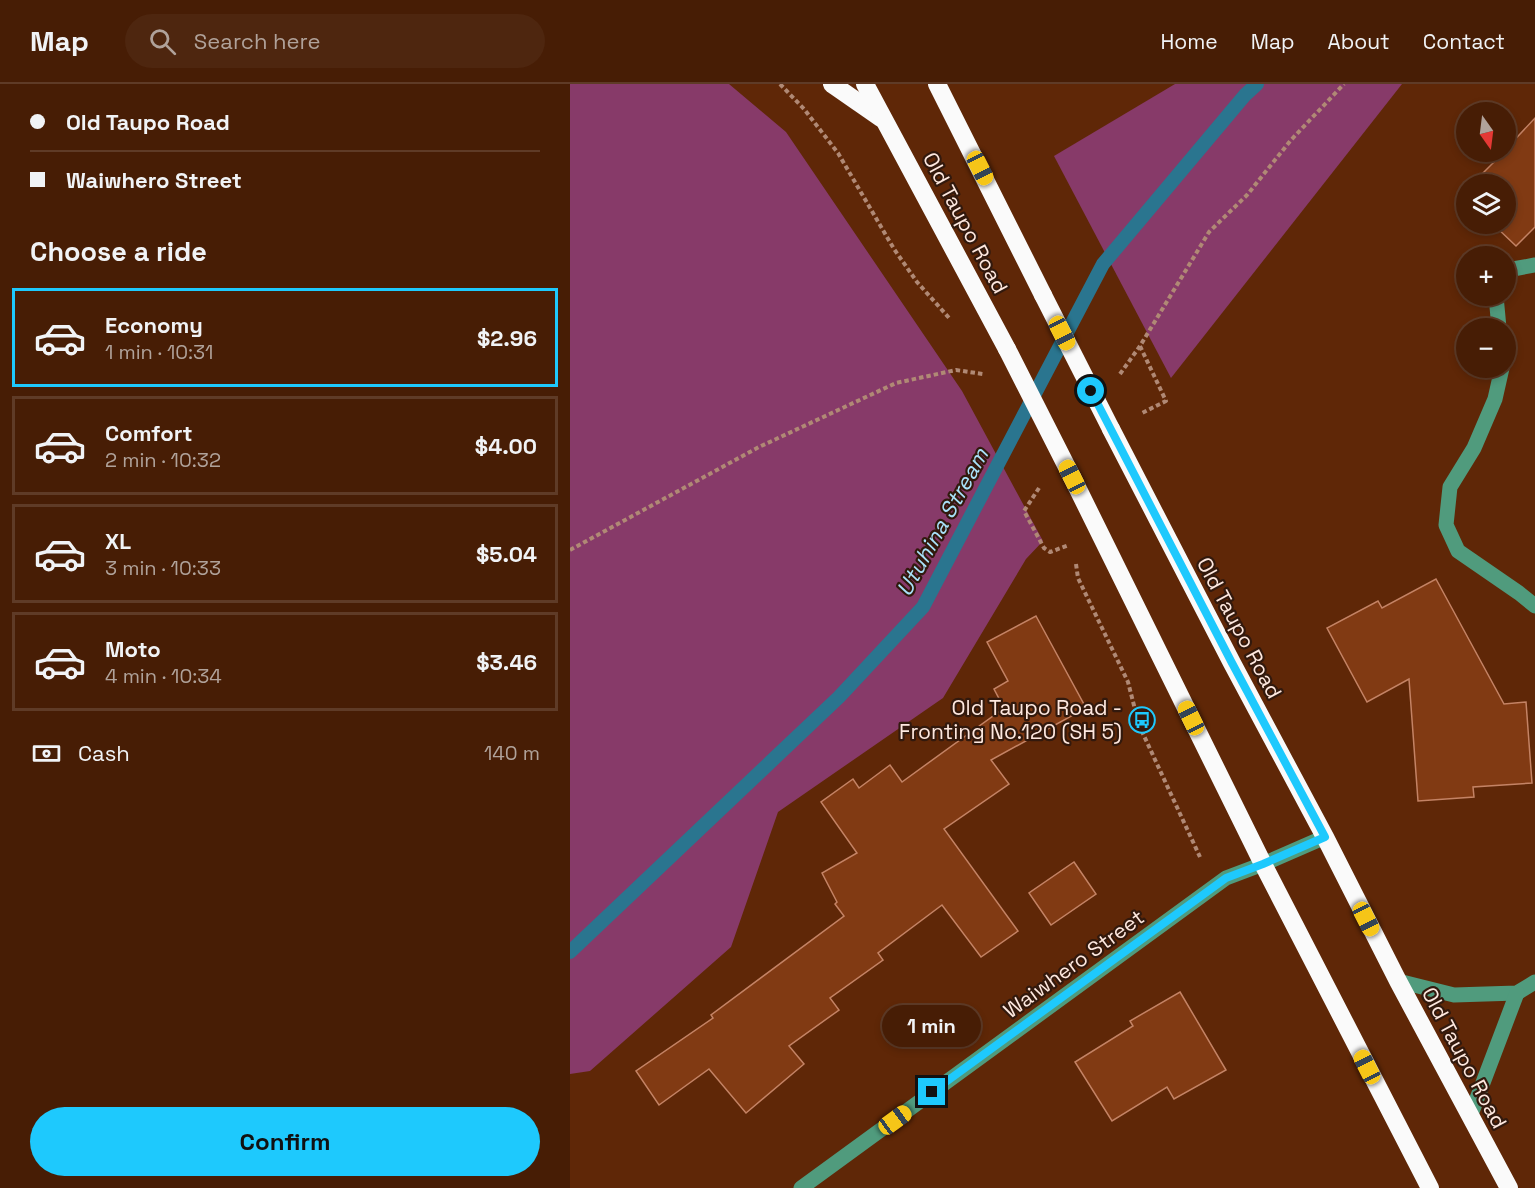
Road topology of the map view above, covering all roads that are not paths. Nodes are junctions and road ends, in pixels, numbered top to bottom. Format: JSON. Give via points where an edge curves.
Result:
{"nodes":[{"id":1,"x":832,"y":84,"type":"edge"},
{"id":2,"x":865,"y":84,"type":"edge"},
{"id":3,"x":938,"y":84,"type":"edge"},
{"id":4,"x":885,"y":121,"type":"junction"},
{"id":5,"x":1535,"y":265,"type":"edge"},
{"id":6,"x":1516,"y":269,"type":"edge"},
{"id":7,"x":1500,"y":378,"type":"edge"},
{"id":8,"x":1535,"y":606,"type":"edge"},
{"id":9,"x":1325,"y":837,"type":"junction"},
{"id":10,"x":1263,"y":864,"type":"junction"},
{"id":11,"x":1398,"y":981,"type":"junction"},
{"id":12,"x":1535,"y":982,"type":"edge"},
{"id":13,"x":1517,"y":993,"type":"junction"},
{"id":14,"x":1470,"y":1117,"type":"junction"},
{"id":15,"x":801,"y":1188,"type":"edge"},
{"id":16,"x":1430,"y":1188,"type":"edge"},
{"id":17,"x":1509,"y":1188,"type":"edge"}],
"edges":[{"from":1,"to":4,"type":"highway"},
{"from":2,"to":4,"type":"highway","name":"Old Taupo Road"},
{"from":3,"to":9,"type":"highway","name":"Old Taupo Road","bridge":true,"via":[[1111,429]]},
{"from":4,"to":10,"type":"highway","name":"Old Taupo Road","bridge":true,"via":[[1072,477]]},
{"from":5,"to":6,"type":"street"},
{"from":7,"to":8,"type":"street","via":[[1496,399],[1474,448],[1450,487],[1446,525],[1458,551]]},
{"from":9,"to":10,"type":"street","name":"Waiwhero Street"},
{"from":9,"to":11,"type":"highway","name":"Old Taupo Road"},
{"from":10,"to":15,"type":"street","name":"Waiwhero Street","via":[[1226,878]]},
{"from":10,"to":16,"type":"highway","name":"Old Taupo Road"},
{"from":11,"to":13,"type":"street","via":[[1454,995]]},
{"from":11,"to":14,"type":"highway","name":"Old Taupo Road"},
{"from":12,"to":13,"type":"street"},
{"from":13,"to":14,"type":"street"},
{"from":14,"to":17,"type":"highway","name":"Old Taupo Road"}]}
